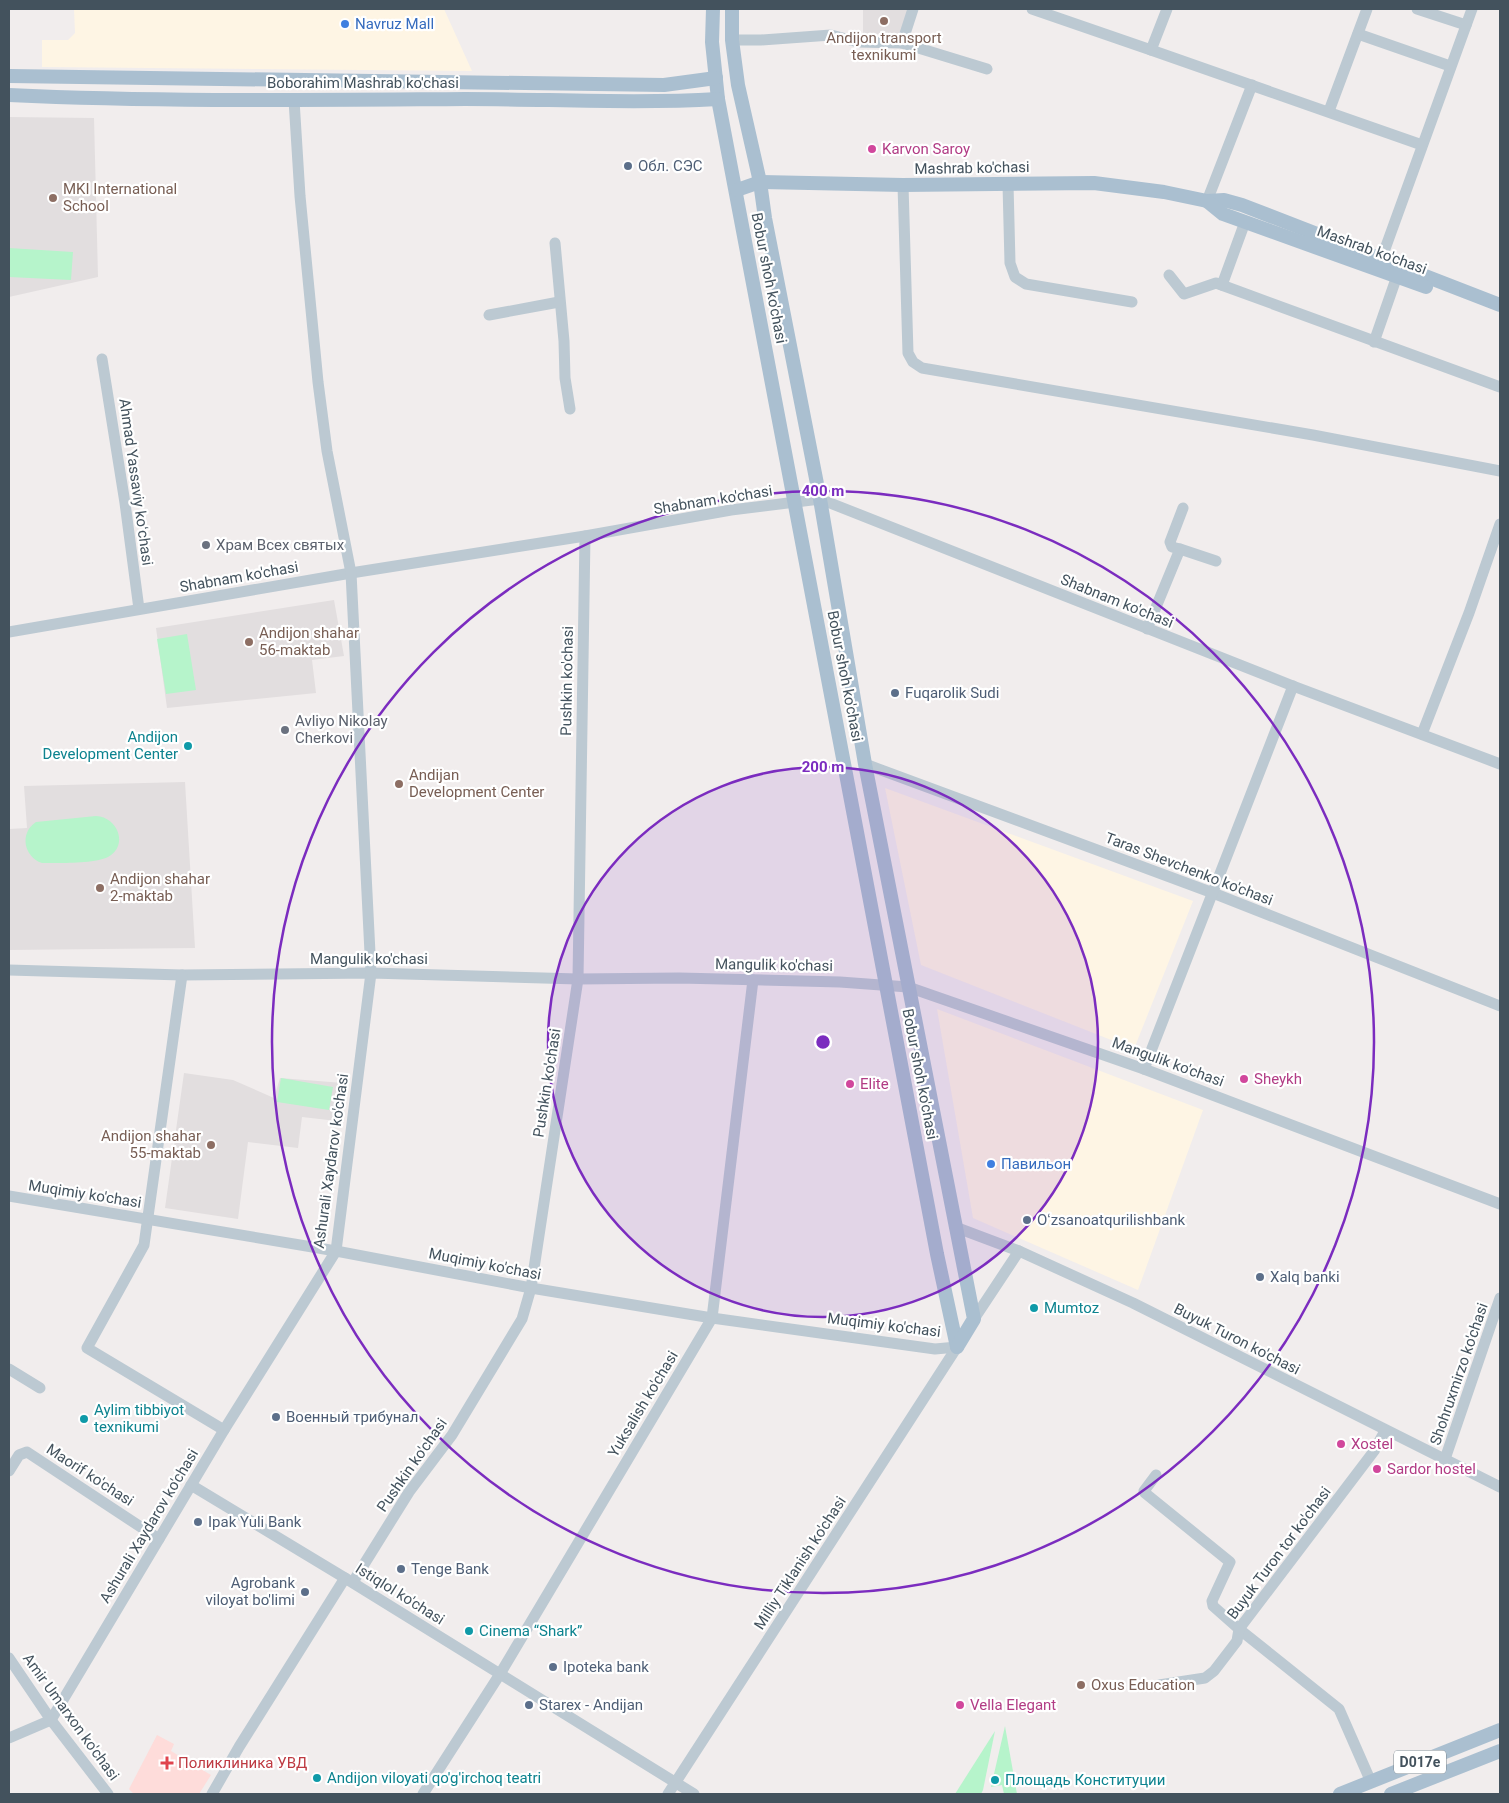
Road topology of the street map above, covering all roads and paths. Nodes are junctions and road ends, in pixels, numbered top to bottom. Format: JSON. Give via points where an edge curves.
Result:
{"nodes":[{"id":1,"x":713,"y":9,"type":"edge"},
{"id":2,"x":732,"y":9,"type":"edge"},
{"id":3,"x":913,"y":9,"type":"edge"},
{"id":4,"x":1032,"y":9,"type":"edge"},
{"id":5,"x":1168,"y":9,"type":"edge"},
{"id":6,"x":1367,"y":9,"type":"edge"},
{"id":7,"x":1418,"y":9,"type":"edge"},
{"id":8,"x":1472,"y":9,"type":"edge"},
{"id":9,"x":1466,"y":26,"type":"junction"},
{"id":10,"x":1358,"y":34,"type":"junction"},
{"id":11,"x":732,"y":40,"type":"junction"},
{"id":12,"x":902,"y":43,"type":"junction"},
{"id":13,"x":1152,"y":50,"type":"junction"},
{"id":14,"x":1450,"y":66,"type":"junction"},
{"id":15,"x":987,"y":69,"type":"dead end"},
{"id":16,"x":9,"y":76,"type":"edge"},
{"id":17,"x":716,"y":78,"type":"junction"},
{"id":18,"x":370,"y":81,"type":"junction"},
{"id":19,"x":1252,"y":85,"type":"junction"},
{"id":20,"x":9,"y":95,"type":"edge"},
{"id":21,"x":718,"y":99,"type":"junction"},
{"id":22,"x":294,"y":100,"type":"junction"},
{"id":23,"x":370,"y":100,"type":"junction"},
{"id":24,"x":1329,"y":112,"type":"junction"},
{"id":25,"x":1422,"y":145,"type":"junction"},
{"id":26,"x":760,"y":182,"type":"junction"},
{"id":27,"x":1008,"y":184,"type":"junction"},
{"id":28,"x":903,"y":185,"type":"junction"},
{"id":29,"x":736,"y":190,"type":"junction"},
{"id":30,"x":1207,"y":201,"type":"junction"},
{"id":31,"x":1245,"y":222,"type":"junction"},
{"id":32,"x":555,"y":243,"type":"dead end"},
{"id":33,"x":1381,"y":260,"type":"junction"},
{"id":34,"x":1169,"y":275,"type":"dead end"},
{"id":35,"x":1397,"y":276,"type":"junction"},
{"id":36,"x":1222,"y":285,"type":"junction"},
{"id":37,"x":1457,"y":293,"type":"junction"},
{"id":38,"x":559,"y":302,"type":"junction"},
{"id":39,"x":1132,"y":302,"type":"dead end"},
{"id":40,"x":1500,"y":305,"type":"edge"},
{"id":41,"x":1500,"y":314,"type":"edge"},
{"id":42,"x":489,"y":315,"type":"dead end"},
{"id":43,"x":1374,"y":342,"type":"junction"},
{"id":44,"x":102,"y":359,"type":"dead end"},
{"id":45,"x":1500,"y":388,"type":"edge"},
{"id":46,"x":570,"y":409,"type":"dead end"},
{"id":47,"x":1500,"y":471,"type":"edge"},
{"id":48,"x":820,"y":499,"type":"junction"},
{"id":49,"x":795,"y":503,"type":"junction"},
{"id":50,"x":1183,"y":508,"type":"dead end"},
{"id":51,"x":1500,"y":524,"type":"edge"},
{"id":52,"x":584,"y":536,"type":"junction"},
{"id":53,"x":1180,"y":549,"type":"junction"},
{"id":54,"x":1216,"y":561,"type":"dead end"},
{"id":55,"x":351,"y":573,"type":"junction"},
{"id":56,"x":139,"y":609,"type":"junction"},
{"id":57,"x":1147,"y":629,"type":"junction"},
{"id":58,"x":9,"y":632,"type":"edge"},
{"id":59,"x":1293,"y":686,"type":"junction"},
{"id":60,"x":1422,"y":734,"type":"junction"},
{"id":61,"x":866,"y":764,"type":"junction"},
{"id":62,"x":1500,"y":764,"type":"edge"},
{"id":63,"x":1213,"y":893,"type":"junction"},
{"id":64,"x":9,"y":970,"type":"edge"},
{"id":65,"x":372,"y":972,"type":"junction"},
{"id":66,"x":182,"y":975,"type":"junction"},
{"id":67,"x":578,"y":978,"type":"junction"},
{"id":68,"x":753,"y":980,"type":"junction"},
{"id":69,"x":886,"y":984,"type":"junction"},
{"id":70,"x":908,"y":987,"type":"junction"},
{"id":71,"x":1500,"y":1006,"type":"edge"},
{"id":72,"x":1144,"y":1068,"type":"junction"},
{"id":73,"x":9,"y":1196,"type":"edge"},
{"id":74,"x":1500,"y":1204,"type":"edge"},
{"id":75,"x":148,"y":1219,"type":"junction"},
{"id":76,"x":955,"y":1227,"type":"junction"},
{"id":77,"x":336,"y":1251,"type":"junction"},
{"id":78,"x":1019,"y":1251,"type":"junction"},
{"id":79,"x":531,"y":1288,"type":"junction"},
{"id":80,"x":1500,"y":1298,"type":"edge"},
{"id":81,"x":712,"y":1318,"type":"junction"},
{"id":82,"x":974,"y":1318,"type":"junction"},
{"id":83,"x":957,"y":1347,"type":"junction"},
{"id":84,"x":9,"y":1369,"type":"edge"},
{"id":85,"x":40,"y":1388,"type":"dead end"},
{"id":86,"x":224,"y":1430,"type":"junction"},
{"id":87,"x":1385,"y":1431,"type":"junction"},
{"id":88,"x":1445,"y":1459,"type":"junction"},
{"id":89,"x":9,"y":1471,"type":"edge"},
{"id":90,"x":1156,"y":1475,"type":"dead end"},
{"id":91,"x":191,"y":1485,"type":"junction"},
{"id":92,"x":1500,"y":1487,"type":"edge"},
{"id":93,"x":159,"y":1539,"type":"junction"},
{"id":94,"x":349,"y":1580,"type":"junction"},
{"id":95,"x":1239,"y":1629,"type":"junction"},
{"id":96,"x":9,"y":1658,"type":"edge"},
{"id":97,"x":500,"y":1674,"type":"junction"},
{"id":98,"x":1159,"y":1685,"type":"dead end"},
{"id":99,"x":51,"y":1720,"type":"junction"},
{"id":100,"x":1500,"y":1730,"type":"edge"},
{"id":101,"x":9,"y":1738,"type":"edge"},
{"id":102,"x":1500,"y":1751,"type":"edge"},
{"id":103,"x":1371,"y":1782,"type":"junction"},
{"id":104,"x":675,"y":1783,"type":"junction"},
{"id":105,"x":108,"y":1794,"type":"edge"},
{"id":106,"x":212,"y":1794,"type":"edge"},
{"id":107,"x":423,"y":1794,"type":"edge"},
{"id":108,"x":668,"y":1794,"type":"edge"},
{"id":109,"x":694,"y":1794,"type":"edge"},
{"id":110,"x":1340,"y":1794,"type":"edge"},
{"id":111,"x":1391,"y":1794,"type":"edge"}],
"edges":[{"from":1,"to":17,"type":"main road","name":"Bobur shoh ko'chasi"},
{"from":2,"to":11,"type":"main road","name":"Bobur shoh ko'chasi"},
{"from":3,"to":12,"type":"street"},
{"from":4,"to":13,"type":"street"},
{"from":5,"to":13,"type":"street"},
{"from":6,"to":10,"type":"street"},
{"from":7,"to":9,"type":"street"},
{"from":8,"to":9,"type":"street"},
{"from":9,"to":14,"type":"street"},
{"from":10,"to":14,"type":"street"},
{"from":10,"to":24,"type":"street"},
{"from":11,"to":12,"type":"street","via":[[831,35],[858,42]]},
{"from":11,"to":26,"type":"main road","name":"Bobur shoh ko'chasi","via":[[738,85]]},
{"from":12,"to":15,"type":"street"},
{"from":13,"to":19,"type":"street"},
{"from":14,"to":25,"type":"street"},
{"from":16,"to":18,"type":"main road","name":"Boborahim Mashrab ko'chasi"},
{"from":17,"to":18,"type":"main road","name":"Boborahim Mashrab ko'chasi","via":[[664,85]]},
{"from":17,"to":21,"type":"main road","name":"Bobur shoh ko'chasi"},
{"from":18,"to":23,"type":"main road"},
{"from":19,"to":24,"type":"street"},
{"from":19,"to":30,"type":"street"},
{"from":20,"to":22,"type":"main road","name":"Boborahim Mashrab ko'chasi"},
{"from":21,"to":23,"type":"main road","name":"Boborahim Mashrab ko'chasi"},
{"from":21,"to":29,"type":"main road","name":"Bobur shoh ko'chasi"},
{"from":22,"to":23,"type":"main road","name":"Boborahim Mashrab ko'chasi"},
{"from":22,"to":55,"type":"street","name":"Ashurali Xaydarov ko'chasi","via":[[300,196],[326,451]]},
{"from":24,"to":25,"type":"street"},
{"from":25,"to":33,"type":"street"},
{"from":26,"to":28,"type":"main road","name":"Mashrab ko'chasi"},
{"from":26,"to":29,"type":"main road","name":"Mashrab ko'chasi"},
{"from":26,"to":48,"type":"main road","name":"Bobur shoh ko'chasi"},
{"from":27,"to":28,"type":"main road","name":"Mashrab ko'chasi"},
{"from":27,"to":30,"type":"main road","name":"Mashrab ko'chasi","via":[[1094,183]]},
{"from":27,"to":39,"type":"street","via":[[1010,264],[1015,277],[1026,284]]},
{"from":28,"to":47,"type":"street","via":[[908,353],[922,368],[1313,435]]},
{"from":29,"to":49,"type":"main road","name":"Bobur shoh ko'chasi"},
{"from":30,"to":31,"type":"main road","name":"Mashrab ko'chasi","via":[[1223,214]]},
{"from":30,"to":33,"type":"main road","name":"Mashrab ko'chasi","via":[[1224,200],[1242,205]]},
{"from":31,"to":35,"type":"main road","name":"Mashrab ko'chasi"},
{"from":31,"to":36,"type":"street"},
{"from":32,"to":38,"type":"street"},
{"from":33,"to":37,"type":"main road","name":"Mashrab ko'chasi"},
{"from":34,"to":36,"type":"street","via":[[1184,294],[1216,283]]},
{"from":35,"to":37,"type":"main road","name":"Mashrab ko'chasi"},
{"from":35,"to":43,"type":"street"},
{"from":36,"to":43,"type":"street"},
{"from":37,"to":40,"type":"main road","name":"Mashrab ko'chasi"},
{"from":37,"to":41,"type":"main road","name":"Mashrab ko'chasi"},
{"from":38,"to":42,"type":"street"},
{"from":38,"to":46,"type":"street"},
{"from":43,"to":45,"type":"street"},
{"from":44,"to":56,"type":"street","name":"Ahmad Yassaviy koʻchasi"},
{"from":48,"to":49,"type":"street","name":"Shabnam ko'chasi"},
{"from":48,"to":57,"type":"street","name":"Shabnam ko'chasi"},
{"from":48,"to":61,"type":"main road","name":"Bobur shoh ko'chasi"},
{"from":49,"to":52,"type":"street","name":"Shabnam ko'chasi","via":[[731,510]]},
{"from":49,"to":69,"type":"main road","name":"Bobur shoh ko'chasi"},
{"from":50,"to":53,"type":"street","via":[[1170,542],[1172,547]]},
{"from":51,"to":60,"type":"street"},
{"from":52,"to":55,"type":"street","name":"Shabnam ko'chasi"},
{"from":52,"to":67,"type":"street","name":"Pushkin ko'chasi"},
{"from":53,"to":54,"type":"street"},
{"from":53,"to":57,"type":"street"},
{"from":55,"to":56,"type":"street","name":"Shabnam ko'chasi"},
{"from":55,"to":65,"type":"street","name":"Ashurali Xaydarov ko'chasi"},
{"from":56,"to":58,"type":"street","name":"Shabnam ko'chasi"},
{"from":57,"to":59,"type":"street","name":"Shabnam ko'chasi"},
{"from":59,"to":60,"type":"street","name":"Shabnam ko'chasi"},
{"from":59,"to":63,"type":"street"},
{"from":60,"to":62,"type":"street","name":"Shabnam ko'chasi"},
{"from":61,"to":63,"type":"street","name":"Taras Shevchenko ko'chasi"},
{"from":61,"to":70,"type":"main road","name":"Bobur shoh ko'chasi"},
{"from":63,"to":71,"type":"street","name":"Taras Shevchenko ko'chasi"},
{"from":63,"to":72,"type":"street"},
{"from":64,"to":66,"type":"street","name":"Mangulik ko'chasi"},
{"from":65,"to":66,"type":"street","name":"Mangulik ko'chasi"},
{"from":65,"to":67,"type":"street","name":"Mangulik ko'chasi"},
{"from":65,"to":77,"type":"street","name":"Ashurali Xaydarov ko'chasi"},
{"from":66,"to":75,"type":"street"},
{"from":67,"to":68,"type":"street","name":"Mangulik ko'chasi"},
{"from":67,"to":79,"type":"street","name":"Pushkin ko'chasi"},
{"from":68,"to":69,"type":"street","name":"Mangulik ko'chasi"},
{"from":68,"to":81,"type":"street","name":"Yuksalish ko'chasi"},
{"from":69,"to":70,"type":"street","name":"Mangulik ko'chasi"},
{"from":69,"to":83,"type":"main road","name":"Bobur shoh ko'chasi"},
{"from":70,"to":72,"type":"street","name":"Mangulik ko'chasi"},
{"from":70,"to":76,"type":"main road","name":"Bobur shoh ko'chasi"},
{"from":72,"to":74,"type":"street","name":"Mangulik ko'chasi"},
{"from":73,"to":75,"type":"street","name":"Muqimiy ko'chasi"},
{"from":75,"to":77,"type":"street","name":"Muqimiy ko'chasi"},
{"from":75,"to":86,"type":"street","via":[[144,1246],[87,1348]]},
{"from":76,"to":78,"type":"street","name":"Buyuk Turon ko'chasi"},
{"from":76,"to":82,"type":"main road","name":"Bobur shoh ko'chasi"},
{"from":77,"to":79,"type":"street","name":"Muqimiy ko'chasi"},
{"from":77,"to":86,"type":"street","name":"Ashurali Xaydarov ko'chasi"},
{"from":78,"to":82,"type":"street"},
{"from":78,"to":87,"type":"street","name":"Buyuk Turon ko'chasi","via":[[1158,1315]]},
{"from":79,"to":81,"type":"street","name":"Muqimiy ko'chasi"},
{"from":79,"to":94,"type":"street","name":"Pushkin ko'chasi","via":[[522,1319],[457,1427]]},
{"from":80,"to":88,"type":"street","name":"Shohruxmirzo ko'chasi"},
{"from":81,"to":83,"type":"street","name":"Muqimiy ko'chasi","via":[[935,1349]]},
{"from":81,"to":97,"type":"street","name":"Yuksalish ko'chasi"},
{"from":82,"to":83,"type":"main road"},
{"from":83,"to":104,"type":"street","name":"Milliy Tiklanish ko'chasi"},
{"from":84,"to":85,"type":"street"},
{"from":86,"to":91,"type":"street","name":"Ashurali Xaydarov ko'chasi"},
{"from":87,"to":88,"type":"street","name":"Buyuk Turon ko'chasi"},
{"from":87,"to":95,"type":"street","name":"Buyuk Turon tor ko'chasi","via":[[1374,1451]]},
{"from":88,"to":92,"type":"street","name":"Buyuk Turon ko'chasi"},
{"from":89,"to":93,"type":"street","name":"Maorif ko'chasi","via":[[19,1455],[27,1452]]},
{"from":90,"to":95,"type":"street","via":[[1145,1493],[1230,1562],[1212,1604]]},
{"from":91,"to":93,"type":"street","name":"Ashurali Xaydarov ko'chasi"},
{"from":91,"to":94,"type":"street","name":"Istiqlol ko'chasi"},
{"from":93,"to":99,"type":"street","name":"Ashurali Xaydarov ko'chasi"},
{"from":94,"to":97,"type":"street","name":"Istiqlol ko'chasi"},
{"from":94,"to":106,"type":"street","name":"Pushkin ko'chasi","via":[[239,1747]]},
{"from":95,"to":98,"type":"street","name":"Buyuk Turon tor ko'chasi","via":[[1237,1641],[1214,1672],[1205,1678]]},
{"from":95,"to":103,"type":"street","via":[[1339,1709]]},
{"from":96,"to":99,"type":"street","name":"Amir Umarxon ko'chasi"},
{"from":97,"to":104,"type":"street","name":"Istiqlol ko'chasi"},
{"from":97,"to":107,"type":"street","name":"Yuksalish ko'chasi"},
{"from":99,"to":101,"type":"street"},
{"from":99,"to":105,"type":"street","name":"Amir Umarxon ko'chasi"},
{"from":100,"to":103,"type":"main road","number":"D017e"},
{"from":102,"to":111,"type":"main road","number":"D017e"},
{"from":103,"to":110,"type":"main road","number":"D017e"},
{"from":104,"to":108,"type":"street","name":"Milliy Tiklanish ko'chasi"},
{"from":104,"to":109,"type":"street","name":"Istiqlol ko'chasi"}]}
